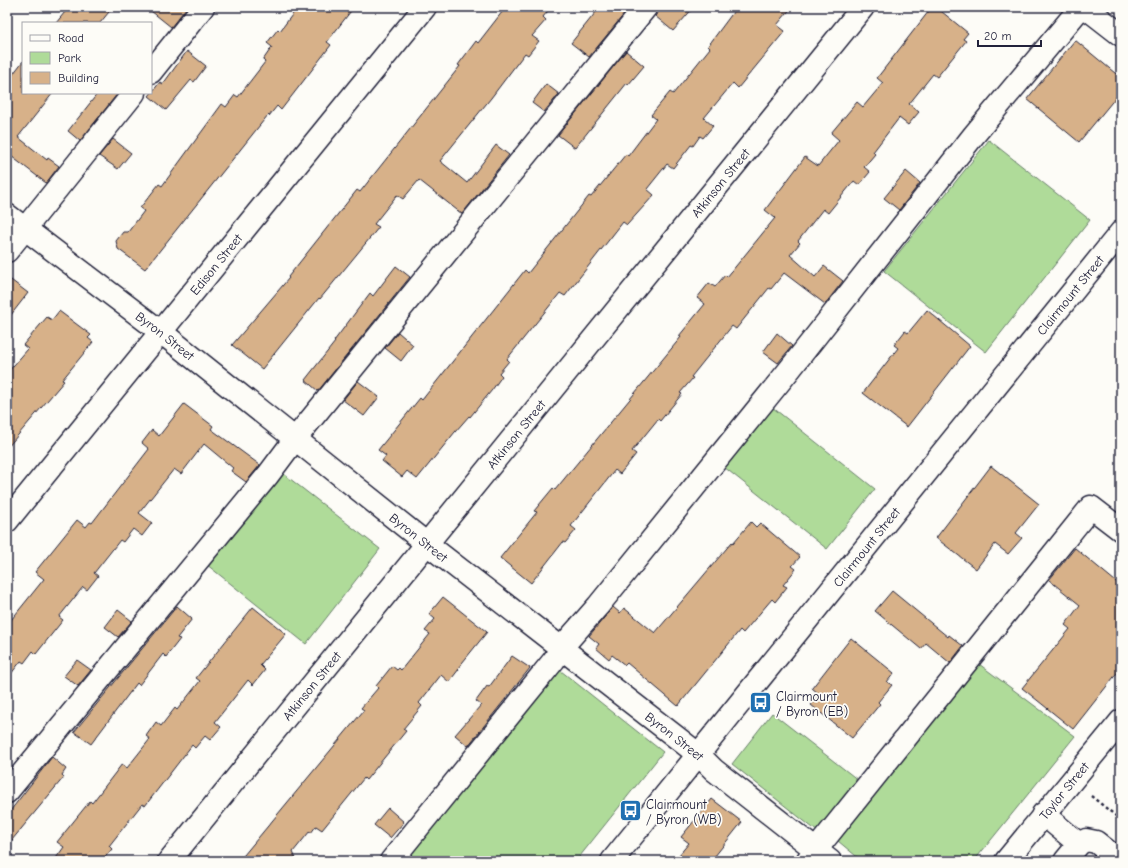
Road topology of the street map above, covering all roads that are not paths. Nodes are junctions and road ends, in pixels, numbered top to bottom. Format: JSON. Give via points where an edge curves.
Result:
{"nodes":[{"id":1,"x":203,"y":7,"type":"edge"},
{"id":2,"x":425,"y":7,"type":"edge"},
{"id":3,"x":646,"y":7,"type":"edge"},
{"id":4,"x":863,"y":7,"type":"edge"},
{"id":5,"x":1081,"y":7,"type":"edge"},
{"id":6,"x":1085,"y":7,"type":"edge"},
{"id":7,"x":1121,"y":35,"type":"edge"},
{"id":8,"x":152,"y":71,"type":"edge"},
{"id":9,"x":133,"y":94,"type":"edge"},
{"id":10,"x":7,"y":214,"type":"edge"},
{"id":11,"x":26,"y":229,"type":"junction"},
{"id":12,"x":1121,"y":232,"type":"edge"},
{"id":13,"x":7,"y":251,"type":"edge"},
{"id":14,"x":161,"y":332,"type":"junction"},
{"id":15,"x":295,"y":439,"type":"junction"},
{"id":16,"x":7,"y":521,"type":"edge"},
{"id":17,"x":1121,"y":530,"type":"edge"},
{"id":18,"x":427,"y":544,"type":"junction"},
{"id":19,"x":562,"y":647,"type":"junction"},
{"id":20,"x":1121,"y":721,"type":"edge"},
{"id":21,"x":698,"y":755,"type":"junction"},
{"id":22,"x":7,"y":792,"type":"edge"},
{"id":23,"x":1043,"y":814,"type":"junction"},
{"id":24,"x":1078,"y":844,"type":"junction"},
{"id":25,"x":817,"y":857,"type":"edge"},
{"id":26,"x":169,"y":861,"type":"edge"},
{"id":27,"x":391,"y":861,"type":"edge"},
{"id":28,"x":612,"y":861,"type":"edge"},
{"id":29,"x":1006,"y":861,"type":"edge"},
{"id":30,"x":1065,"y":861,"type":"edge"},
{"id":31,"x":1120,"y":861,"type":"edge"}],
"edges":[{"from":1,"to":8,"type":"street"},
{"from":2,"to":14,"type":"street","name":"Edison Street"},
{"from":3,"to":15,"type":"street"},
{"from":4,"to":18,"type":"street","name":"Atkinson Street"},
{"from":5,"to":19,"type":"street","via":[[974,135],[790,369]]},
{"from":6,"to":7,"type":"street"},
{"from":9,"to":11,"type":"street"},
{"from":10,"to":11,"type":"street","name":"Byron Street"},
{"from":11,"to":13,"type":"street"},
{"from":11,"to":14,"type":"street","name":"Byron Street"},
{"from":12,"to":21,"type":"street","name":"Clairmount Street"},
{"from":14,"to":15,"type":"street","name":"Byron Street"},
{"from":14,"to":16,"type":"street","name":"Edison Street"},
{"from":15,"to":18,"type":"street","name":"Byron Street"},
{"from":15,"to":22,"type":"street"},
{"from":17,"to":25,"type":"street","via":[[1091,506]]},
{"from":18,"to":19,"type":"street","name":"Byron Street"},
{"from":18,"to":26,"type":"street","name":"Atkinson Street"},
{"from":19,"to":21,"type":"street","name":"Byron Street"},
{"from":19,"to":27,"type":"street"},
{"from":20,"to":23,"type":"street","name":"Taylor Street"},
{"from":21,"to":25,"type":"street","name":"Byron Street"},
{"from":21,"to":28,"type":"street","name":"Clairmount Street"},
{"from":23,"to":24,"type":"street"},
{"from":23,"to":29,"type":"street","name":"Taylor Street"},
{"from":24,"to":30,"type":"street"},
{"from":24,"to":31,"type":"street","via":[[1086,840],[1096,842]]}]}
